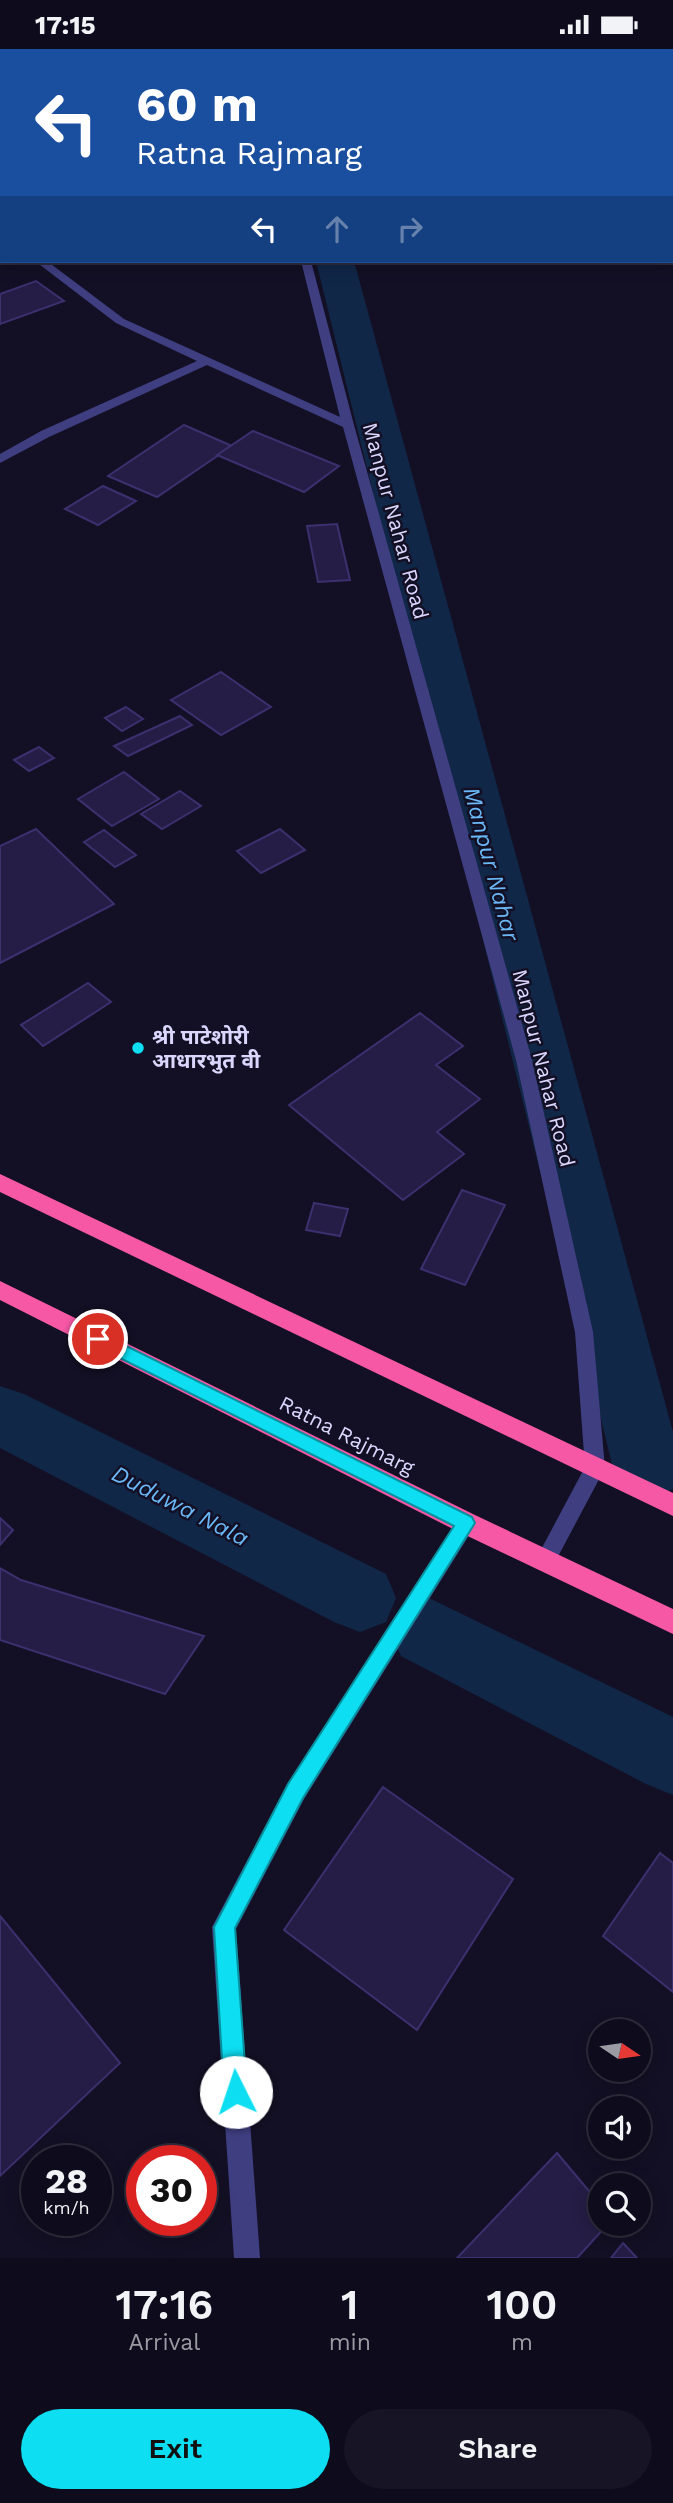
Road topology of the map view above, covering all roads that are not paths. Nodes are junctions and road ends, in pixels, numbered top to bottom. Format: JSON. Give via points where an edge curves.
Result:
{"nodes":[{"id":1,"x":43,"y":263,"type":"edge"},
{"id":2,"x":307,"y":263,"type":"edge"},
{"id":3,"x":206,"y":361,"type":"junction"},
{"id":4,"x":348,"y":425,"type":"junction"},
{"id":5,"x":0,"y":459,"type":"edge"},
{"id":6,"x":0,"y":1182,"type":"edge"},
{"id":7,"x":0,"y":1290,"type":"edge"},
{"id":8,"x":595,"y":1468,"type":"junction"},
{"id":9,"x":673,"y":1505,"type":"edge"},
{"id":10,"x":466,"y":1523,"type":"junction"},
{"id":11,"x":547,"y":1559,"type":"junction"},
{"id":12,"x":673,"y":1622,"type":"edge"},
{"id":13,"x":247,"y":2258,"type":"edge"}],
"edges":[{"from":1,"to":3,"type":"street","via":[[120,321]]},
{"from":2,"to":4,"type":"street","name":"Manpur Nahar Road"},
{"from":3,"to":4,"type":"street"},
{"from":3,"to":5,"type":"street"},
{"from":4,"to":8,"type":"street","name":"Manpur Nahar Road","via":[[523,1060],[584,1332]]},
{"from":6,"to":8,"type":"highway"},
{"from":7,"to":10,"type":"highway","name":"Ratna Rajmarg"},
{"from":8,"to":9,"type":"highway"},
{"from":8,"to":11,"type":"street"},
{"from":10,"to":11,"type":"highway","name":"Ratna Rajmarg"},
{"from":10,"to":13,"type":"street","via":[[296,1791],[224,1927]]},
{"from":11,"to":12,"type":"highway","name":"Ratna Rajmarg"}]}
